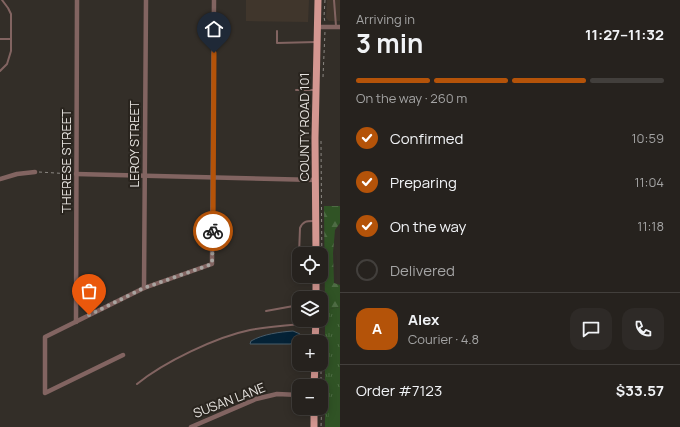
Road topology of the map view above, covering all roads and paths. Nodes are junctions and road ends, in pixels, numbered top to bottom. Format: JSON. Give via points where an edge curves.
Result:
{"nodes":[{"id":1,"x":2,"y":0,"type":"edge"},
{"id":2,"x":77,"y":0,"type":"edge"},
{"id":3,"x":146,"y":0,"type":"edge"},
{"id":4,"x":214,"y":0,"type":"edge"},
{"id":5,"x":318,"y":0,"type":"edge"},
{"id":6,"x":325,"y":0,"type":"edge"},
{"id":7,"x":334,"y":0,"type":"edge"},
{"id":8,"x":321,"y":27,"type":"junction"},
{"id":9,"x":338,"y":27,"type":"edge"},
{"id":10,"x":277,"y":31,"type":"dead end"},
{"id":11,"x":0,"y":39,"type":"edge"},
{"id":12,"x":11,"y":39,"type":"junction"},
{"id":13,"x":317,"y":42,"type":"junction"},
{"id":14,"x":0,"y":71,"type":"edge"},
{"id":15,"x":322,"y":81,"type":"dead end"},
{"id":16,"x":296,"y":90,"type":"dead end"},
{"id":17,"x":316,"y":90,"type":"junction"},
{"id":18,"x":321,"y":138,"type":"dead end"},
{"id":19,"x":35,"y":172,"type":"joint"},
{"id":20,"x":76,"y":174,"type":"junction"},
{"id":21,"x":144,"y":176,"type":"junction"},
{"id":22,"x":213,"y":177,"type":"junction"},
{"id":23,"x":0,"y":179,"type":"edge"},
{"id":24,"x":316,"y":180,"type":"junction"},
{"id":25,"x":317,"y":221,"type":"junction"},
{"id":26,"x":300,"y":247,"type":"edge"},
{"id":27,"x":316,"y":247,"type":"edge"},
{"id":28,"x":319,"y":247,"type":"edge"},
{"id":29,"x":144,"y":288,"type":"junction"},
{"id":30,"x":292,"y":306,"type":"edge"},
{"id":31,"x":266,"y":311,"type":"dead end"},
{"id":32,"x":76,"y":322,"type":"junction"},
{"id":33,"x":292,"y":324,"type":"edge"},
{"id":34,"x":123,"y":355,"type":"dead end"},
{"id":35,"x":137,"y":384,"type":"dead end"},
{"id":36,"x":292,"y":395,"type":"edge"},
{"id":37,"x":314,"y":415,"type":"edge"},
{"id":38,"x":321,"y":415,"type":"edge"},
{"id":39,"x":191,"y":427,"type":"edge"},
{"id":40,"x":314,"y":427,"type":"edge"},
{"id":41,"x":321,"y":427,"type":"edge"}],
"edges":[{"from":1,"to":12,"type":"lane","via":[[11,14]]},
{"from":2,"to":20,"type":"street","name":"THERESE STREET"},
{"from":3,"to":21,"type":"street","name":"LEROY STREET"},
{"from":4,"to":22,"type":"street"},
{"from":5,"to":8,"type":"main road","name":"COUNTY ROAD 101"},
{"from":6,"to":8,"type":"path"},
{"from":7,"to":9,"type":"lane"},
{"from":8,"to":9,"type":"street"},
{"from":8,"to":13,"type":"main road","name":"COUNTY ROAD 101"},
{"from":8,"to":15,"type":"path"},
{"from":10,"to":13,"type":"lane","via":[[277,42]]},
{"from":11,"to":12,"type":"lane"},
{"from":12,"to":14,"type":"lane","via":[[10,59]]},
{"from":13,"to":17,"type":"main road","name":"COUNTY ROAD 101"},
{"from":16,"to":17,"type":"lane"},
{"from":17,"to":24,"type":"main road","name":"COUNTY ROAD 101"},
{"from":18,"to":28,"type":"path"},
{"from":19,"to":20,"type":"path"},
{"from":19,"to":23,"type":"street"},
{"from":20,"to":21,"type":"street"},
{"from":20,"to":32,"type":"street","name":"THERESE STREET"},
{"from":21,"to":22,"type":"street"},
{"from":21,"to":29,"type":"street","name":"LEROY STREET"},
{"from":22,"to":24,"type":"street"},
{"from":22,"to":29,"type":"street","via":[[212,264]]},
{"from":24,"to":25,"type":"main road","name":"COUNTY ROAD 101"},
{"from":25,"to":26,"type":"lane","via":[[301,224]]},
{"from":25,"to":27,"type":"main road","name":"COUNTY ROAD 101"},
{"from":29,"to":32,"type":"street"},
{"from":30,"to":31,"type":"lane"},
{"from":32,"to":34,"type":"street","via":[[45,337],[45,393]]},
{"from":33,"to":35,"type":"lane","via":[[256,329],[212,342],[163,366]]},
{"from":36,"to":39,"type":"street","name":"SUSAN LANE","via":[[277,394],[256,399]]},
{"from":37,"to":40,"type":"main road"},
{"from":38,"to":41,"type":"path"}]}
